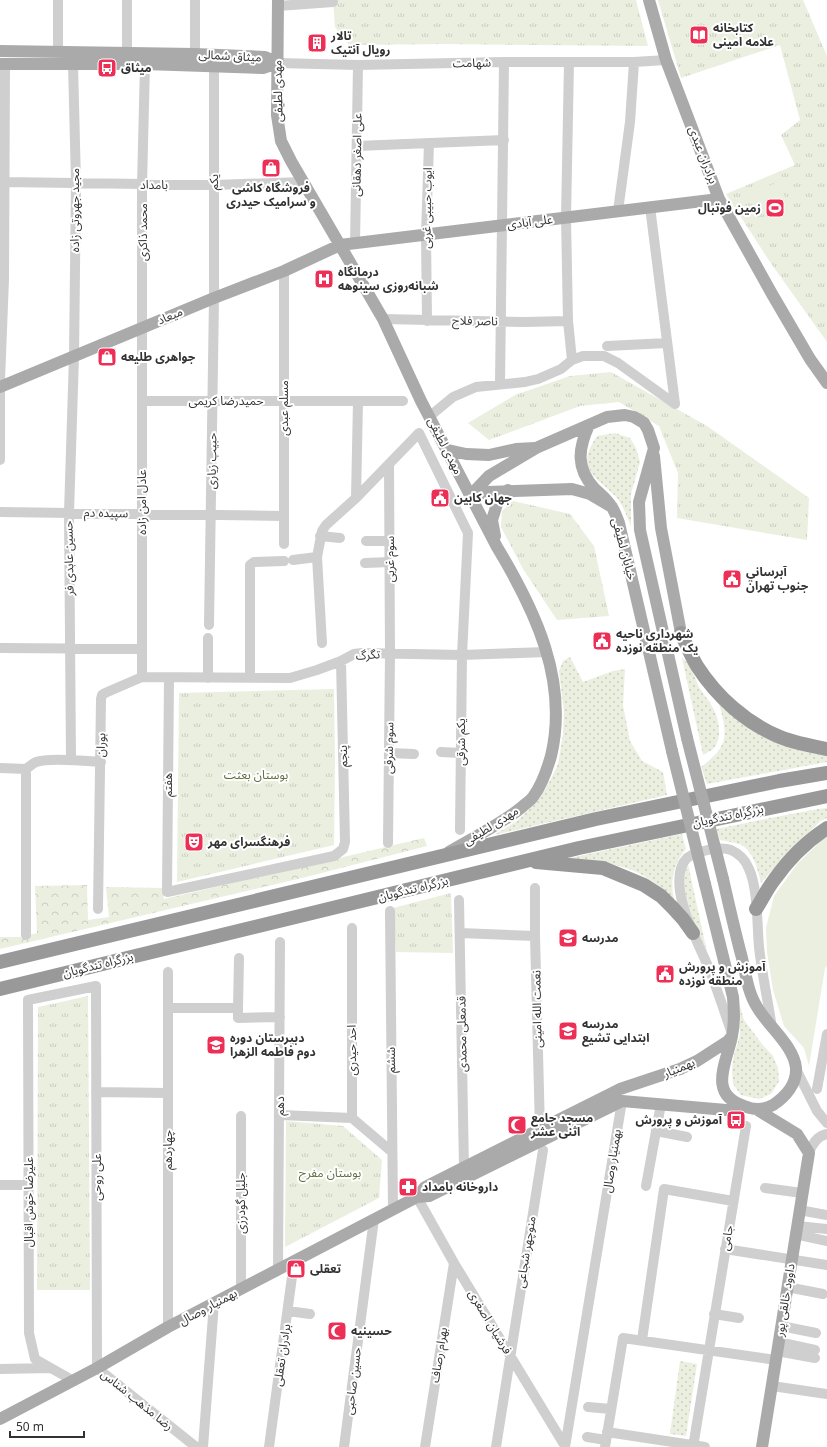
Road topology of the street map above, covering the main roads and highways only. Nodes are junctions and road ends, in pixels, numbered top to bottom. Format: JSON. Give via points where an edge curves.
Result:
{"nodes":[{"id":1,"x":649,"y":0,"type":"edge"},
{"id":2,"x":278,"y":3,"type":"edge"},
{"id":3,"x":0,"y":51,"type":"edge"},
{"id":4,"x":278,"y":63,"type":"junction"},
{"id":5,"x":2,"y":64,"type":"edge"},
{"id":6,"x":719,"y":199,"type":"junction"},
{"id":7,"x":340,"y":246,"type":"junction"},
{"id":8,"x":827,"y":383,"type":"edge"},
{"id":9,"x":0,"y":387,"type":"edge"},
{"id":10,"x":589,"y":425,"type":"junction"},
{"id":11,"x":536,"y":448,"type":"junction"},
{"id":12,"x":654,"y":448,"type":"junction"},
{"id":13,"x":448,"y":450,"type":"junction"},
{"id":14,"x":508,"y":490,"type":"junction"},
{"id":15,"x":470,"y":496,"type":"junction"},
{"id":16,"x":612,"y":507,"type":"junction"},
{"id":17,"x":497,"y":547,"type":"junction"},
{"id":18,"x":681,"y":633,"type":"joint"},
{"id":19,"x":827,"y":749,"type":"edge"},
{"id":20,"x":827,"y":773,"type":"edge"},
{"id":21,"x":827,"y":796,"type":"edge"},
{"id":22,"x":827,"y":828,"type":"edge"},
{"id":23,"x":444,"y":855,"type":"junction"},
{"id":24,"x":526,"y":861,"type":"junction"},
{"id":25,"x":756,"y":910,"type":"road end"},
{"id":26,"x":693,"y":933,"type":"road end"},
{"id":27,"x":0,"y":962,"type":"edge"},
{"id":28,"x":0,"y":989,"type":"edge"},
{"id":29,"x":732,"y":1036,"type":"junction"},
{"id":30,"x":621,"y":1095,"type":"junction"},
{"id":31,"x":742,"y":1106,"type":"junction"},
{"id":32,"x":756,"y":1109,"type":"junction"},
{"id":33,"x":417,"y":1197,"type":"junction"},
{"id":34,"x":0,"y":1419,"type":"edge"},
{"id":35,"x":762,"y":1447,"type":"edge"}],
"edges":[{"from":1,"to":6,"type":"main road","name":"برادران عبدی","via":[[666,60]]},
{"from":2,"to":4,"type":"main road","name":"مهدی لطیفی"},
{"from":3,"to":4,"type":"main road","name":"میثاق شمالی","via":[[195,54],[264,57]]},
{"from":4,"to":5,"type":"main road","name":"میثاق شمالی","via":[[263,68],[145,64]]},
{"from":4,"to":7,"type":"main road","name":"مهدی لطیفی","via":[[277,115],[281,141]]},
{"from":6,"to":7,"type":"main road","name":"علی آبادی"},
{"from":6,"to":8,"type":"main road","name":"برادران عبدی","via":[[810,359]]},
{"from":7,"to":9,"type":"main road","name":"میعاد"},
{"from":7,"to":13,"type":"main road","name":"مهدی لطیفی","via":[[383,319],[421,401]]},
{"from":10,"to":11,"type":"main road"},
{"from":10,"to":12,"type":"main road","via":[[607,417],[634,417],[644,423]]},
{"from":10,"to":16,"type":"main road","name":"خیابان لطیفی","via":[[582,439],[580,464],[585,476]]},
{"from":11,"to":13,"type":"main road","via":[[516,448],[489,455]]},
{"from":11,"to":15,"type":"main road","via":[[489,476]]},
{"from":12,"to":18,"type":"main road","via":[[661,528]]},
{"from":12,"to":32,"type":"main road","name":"خیابان لطیفی","bridge":true,"via":[[641,491],[638,516],[687,738],[751,995],[789,1049],[796,1069],[791,1088],[780,1100],[769,1107]]},
{"from":13,"to":15,"type":"main road","name":"مهدی لطیفی"},
{"from":14,"to":15,"type":"main road"},
{"from":14,"to":16,"type":"main road","via":[[572,489],[590,494]]},
{"from":14,"to":17,"type":"main road","via":[[498,501],[492,520]]},
{"from":15,"to":17,"type":"main road","name":"مهدی لطیفی"},
{"from":16,"to":29,"type":"main road","name":"خیابان لطیفی","bridge":true,"via":[[626,547],[672,752],[732,997],[735,1012]]},
{"from":17,"to":23,"type":"main road","name":"مهدی لطیفی","via":[[510,569],[548,652],[556,708],[555,740],[547,771],[533,798],[514,814]]},
{"from":18,"to":19,"type":"highway","via":[[697,666],[732,707],[756,725],[780,737],[803,745]]},
{"from":20,"to":23,"type":"highway","name":"بزرگراه تندگویان","via":[[596,819]]},
{"from":21,"to":24,"type":"highway","name":"بزرگراه تندگویان"},
{"from":22,"to":25,"type":"highway","via":[[790,859],[773,880]]},
{"from":23,"to":27,"type":"highway","name":"بزرگراه تندگویان"},
{"from":24,"to":26,"type":"highway","via":[[604,868],[644,885],[661,896],[683,918]]},
{"from":24,"to":28,"type":"highway","name":"بزرگراه تندگویان"},
{"from":29,"to":30,"type":"main road","name":"بهمنیار","via":[[697,1062]]},
{"from":29,"to":31,"type":"main road","via":[[722,1076],[723,1086],[728,1096]]},
{"from":30,"to":31,"type":"main road","via":[[661,1104],[726,1110]]},
{"from":30,"to":33,"type":"main road","name":"بهمنیار وصال","via":[[429,1196]]},
{"from":30,"to":33,"type":"main road","name":"بهمنیار وصال","via":[[540,1130],[425,1187]]},
{"from":31,"to":32,"type":"main road"},
{"from":32,"to":35,"type":"main road","name":"داوود خالقی پور","via":[[797,1134],[809,1154]]},
{"from":33,"to":34,"type":"main road","name":"بهمنیار وصال","via":[[168,1327]]}]}
